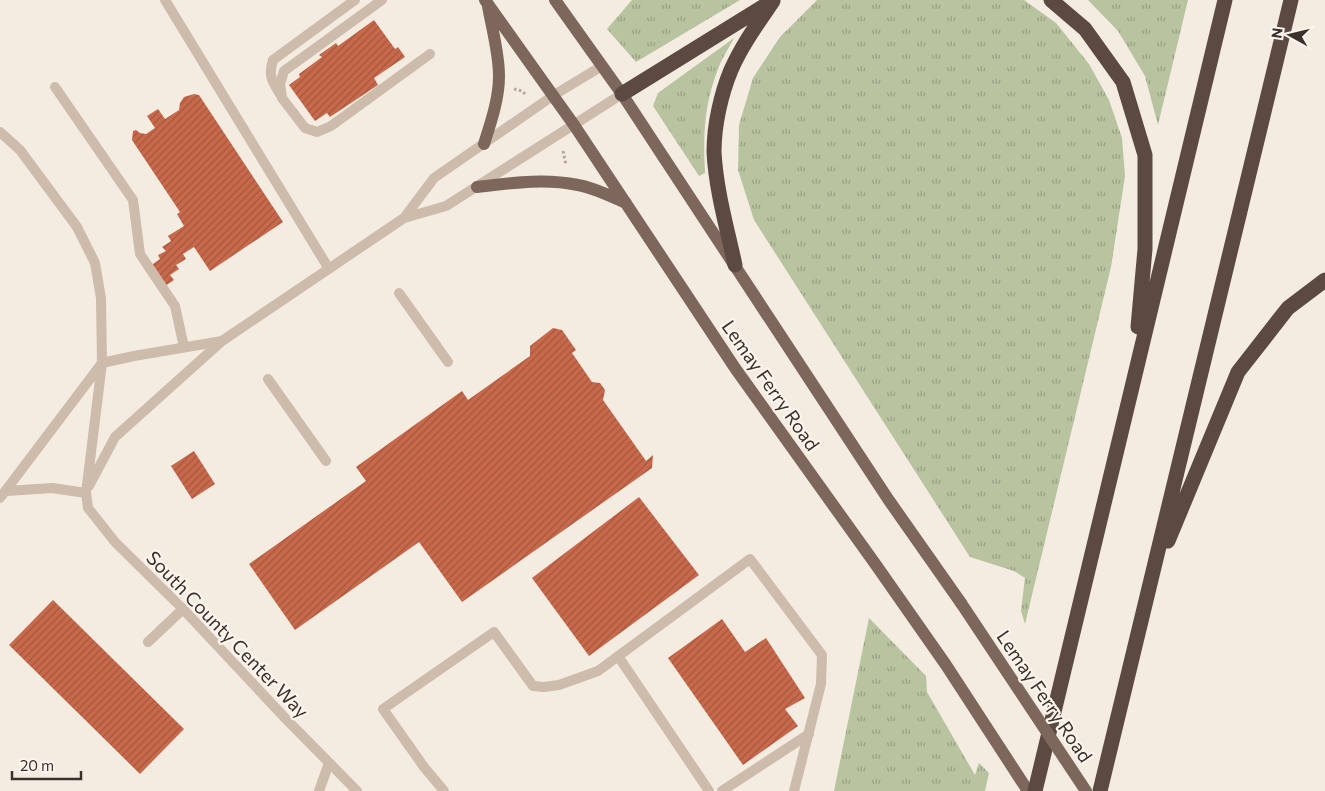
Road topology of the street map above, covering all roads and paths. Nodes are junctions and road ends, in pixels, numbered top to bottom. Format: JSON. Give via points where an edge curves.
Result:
{"nodes":[{"id":1,"x":165,"y":0,"type":"edge"},
{"id":2,"x":355,"y":0,"type":"edge"},
{"id":3,"x":382,"y":0,"type":"edge"},
{"id":4,"x":555,"y":0,"type":"edge"},
{"id":5,"x":774,"y":0,"type":"edge"},
{"id":6,"x":1051,"y":0,"type":"edge"},
{"id":7,"x":1225,"y":0,"type":"edge"},
{"id":8,"x":1291,"y":0,"type":"edge"},
{"id":9,"x":486,"y":2,"type":"edge"},
{"id":10,"x":430,"y":54,"type":"dead end"},
{"id":11,"x":602,"y":66,"type":"junction"},
{"id":12,"x":55,"y":87,"type":"dead end"},
{"id":13,"x":511,"y":89,"type":"dead end"},
{"id":14,"x":622,"y":94,"type":"junction"},
{"id":15,"x":554,"y":96,"type":"junction"},
{"id":16,"x":282,"y":98,"type":"junction"},
{"id":17,"x":528,"y":98,"type":"dead end"},
{"id":18,"x":574,"y":125,"type":"junction"},
{"id":19,"x":0,"y":132,"type":"edge"},
{"id":20,"x":484,"y":144,"type":"junction"},
{"id":21,"x":563,"y":151,"type":"dead end"},
{"id":22,"x":566,"y":167,"type":"dead end"},
{"id":23,"x":477,"y":186,"type":"junction"},
{"id":24,"x":626,"y":203,"type":"junction"},
{"id":25,"x":404,"y":218,"type":"junction"},
{"id":26,"x":735,"y":265,"type":"junction"},
{"id":27,"x":329,"y":269,"type":"junction"},
{"id":28,"x":1325,"y":280,"type":"edge"},
{"id":29,"x":399,"y":293,"type":"dead end"},
{"id":30,"x":222,"y":341,"type":"junction"},
{"id":31,"x":184,"y":346,"type":"junction"},
{"id":32,"x":448,"y":362,"type":"dead end"},
{"id":33,"x":102,"y":363,"type":"junction"},
{"id":34,"x":1135,"y":374,"type":"junction"},
{"id":35,"x":268,"y":379,"type":"dead end"},
{"id":36,"x":326,"y":461,"type":"dead end"},
{"id":37,"x":86,"y":493,"type":"junction"},
{"id":38,"x":3,"y":495,"type":"edge"},
{"id":39,"x":1149,"y":586,"type":"junction"},
{"id":40,"x":183,"y":609,"type":"junction"},
{"id":41,"x":148,"y":642,"type":"dead end"},
{"id":42,"x":618,"y":656,"type":"junction"},
{"id":43,"x":809,"y":734,"type":"junction"},
{"id":44,"x":330,"y":763,"type":"junction"},
{"id":45,"x":319,"y":791,"type":"edge"},
{"id":46,"x":357,"y":791,"type":"edge"},
{"id":47,"x":444,"y":791,"type":"edge"},
{"id":48,"x":709,"y":791,"type":"edge"},
{"id":49,"x":722,"y":791,"type":"edge"},
{"id":50,"x":794,"y":791,"type":"edge"},
{"id":51,"x":1028,"y":791,"type":"edge"},
{"id":52,"x":1035,"y":791,"type":"edge"},
{"id":53,"x":1086,"y":791,"type":"edge"},
{"id":54,"x":1100,"y":791,"type":"edge"}],
"edges":[{"from":1,"to":27,"type":"lane"},
{"from":2,"to":16,"type":"lane","via":[[273,60],[271,79]]},
{"from":3,"to":16,"type":"lane","via":[[284,71],[280,84]]},
{"from":4,"to":11,"type":"main road","name":"Lemay Ferry Road"},
{"from":5,"to":14,"type":"highway"},
{"from":5,"to":26,"type":"highway","via":[[746,41],[732,69],[722,96],[717,124],[714,151]]},
{"from":6,"to":34,"type":"highway","via":[[1085,29],[1123,82],[1145,155],[1145,249]]},
{"from":7,"to":34,"type":"highway"},
{"from":8,"to":39,"type":"highway"},
{"from":9,"to":15,"type":"main road","name":"Lemay Ferry Road"},
{"from":9,"to":20,"type":"main road","via":[[499,74],[498,94]]},
{"from":10,"to":16,"type":"lane","via":[[331,126],[317,132],[304,128]]},
{"from":11,"to":14,"type":"main road","name":"Lemay Ferry Road"},
{"from":11,"to":15,"type":"lane"},
{"from":12,"to":31,"type":"lane","via":[[133,200],[140,254],[175,306]]},
{"from":13,"to":17,"type":"path","via":[[522,91]]},
{"from":14,"to":18,"type":"lane"},
{"from":14,"to":26,"type":"main road","name":"Lemay Ferry Road"},
{"from":15,"to":18,"type":"main road","name":"Lemay Ferry Road"},
{"from":15,"to":20,"type":"lane"},
{"from":18,"to":23,"type":"lane"},
{"from":18,"to":24,"type":"main road","name":"Lemay Ferry Road"},
{"from":19,"to":33,"type":"lane","name":"South County Center Way","via":[[20,150],[67,213],[95,263],[101,298]]},
{"from":20,"to":25,"type":"lane","via":[[434,178]]},
{"from":21,"to":22,"type":"path"},
{"from":23,"to":24,"type":"main road","via":[[555,181],[580,185]]},
{"from":23,"to":25,"type":"lane","via":[[446,206]]},
{"from":24,"to":51,"type":"main road","name":"Lemay Ferry Road","via":[[735,368],[946,665]]},
{"from":25,"to":27,"type":"lane"},
{"from":26,"to":53,"type":"main road","name":"Lemay Ferry Road","bridge":true,"via":[[888,499]]},
{"from":27,"to":30,"type":"lane"},
{"from":28,"to":39,"type":"highway","via":[[1288,308],[1238,372]]},
{"from":29,"to":32,"type":"lane"},
{"from":30,"to":31,"type":"lane"},
{"from":30,"to":37,"type":"lane","via":[[115,438]]},
{"from":31,"to":33,"type":"lane"},
{"from":33,"to":37,"type":"lane","name":"South County Center Way"},
{"from":33,"to":38,"type":"lane"},
{"from":34,"to":52,"type":"highway"},
{"from":35,"to":36,"type":"lane"},
{"from":37,"to":38,"type":"lane","via":[[52,488]]},
{"from":37,"to":40,"type":"lane","name":"South County Center Way","via":[[88,508],[115,542]]},
{"from":39,"to":54,"type":"highway"},
{"from":40,"to":41,"type":"lane"},
{"from":40,"to":44,"type":"lane","name":"South County Center Way"},
{"from":42,"to":43,"type":"lane","via":[[750,559],[822,655],[821,684]]},
{"from":42,"to":47,"type":"lane","via":[[598,671],[559,685],[533,686],[494,632],[383,709]]},
{"from":42,"to":48,"type":"lane"},
{"from":43,"to":49,"type":"lane"},
{"from":43,"to":50,"type":"lane"},
{"from":44,"to":45,"type":"lane"},
{"from":44,"to":46,"type":"lane","name":"South County Center Way"}]}
